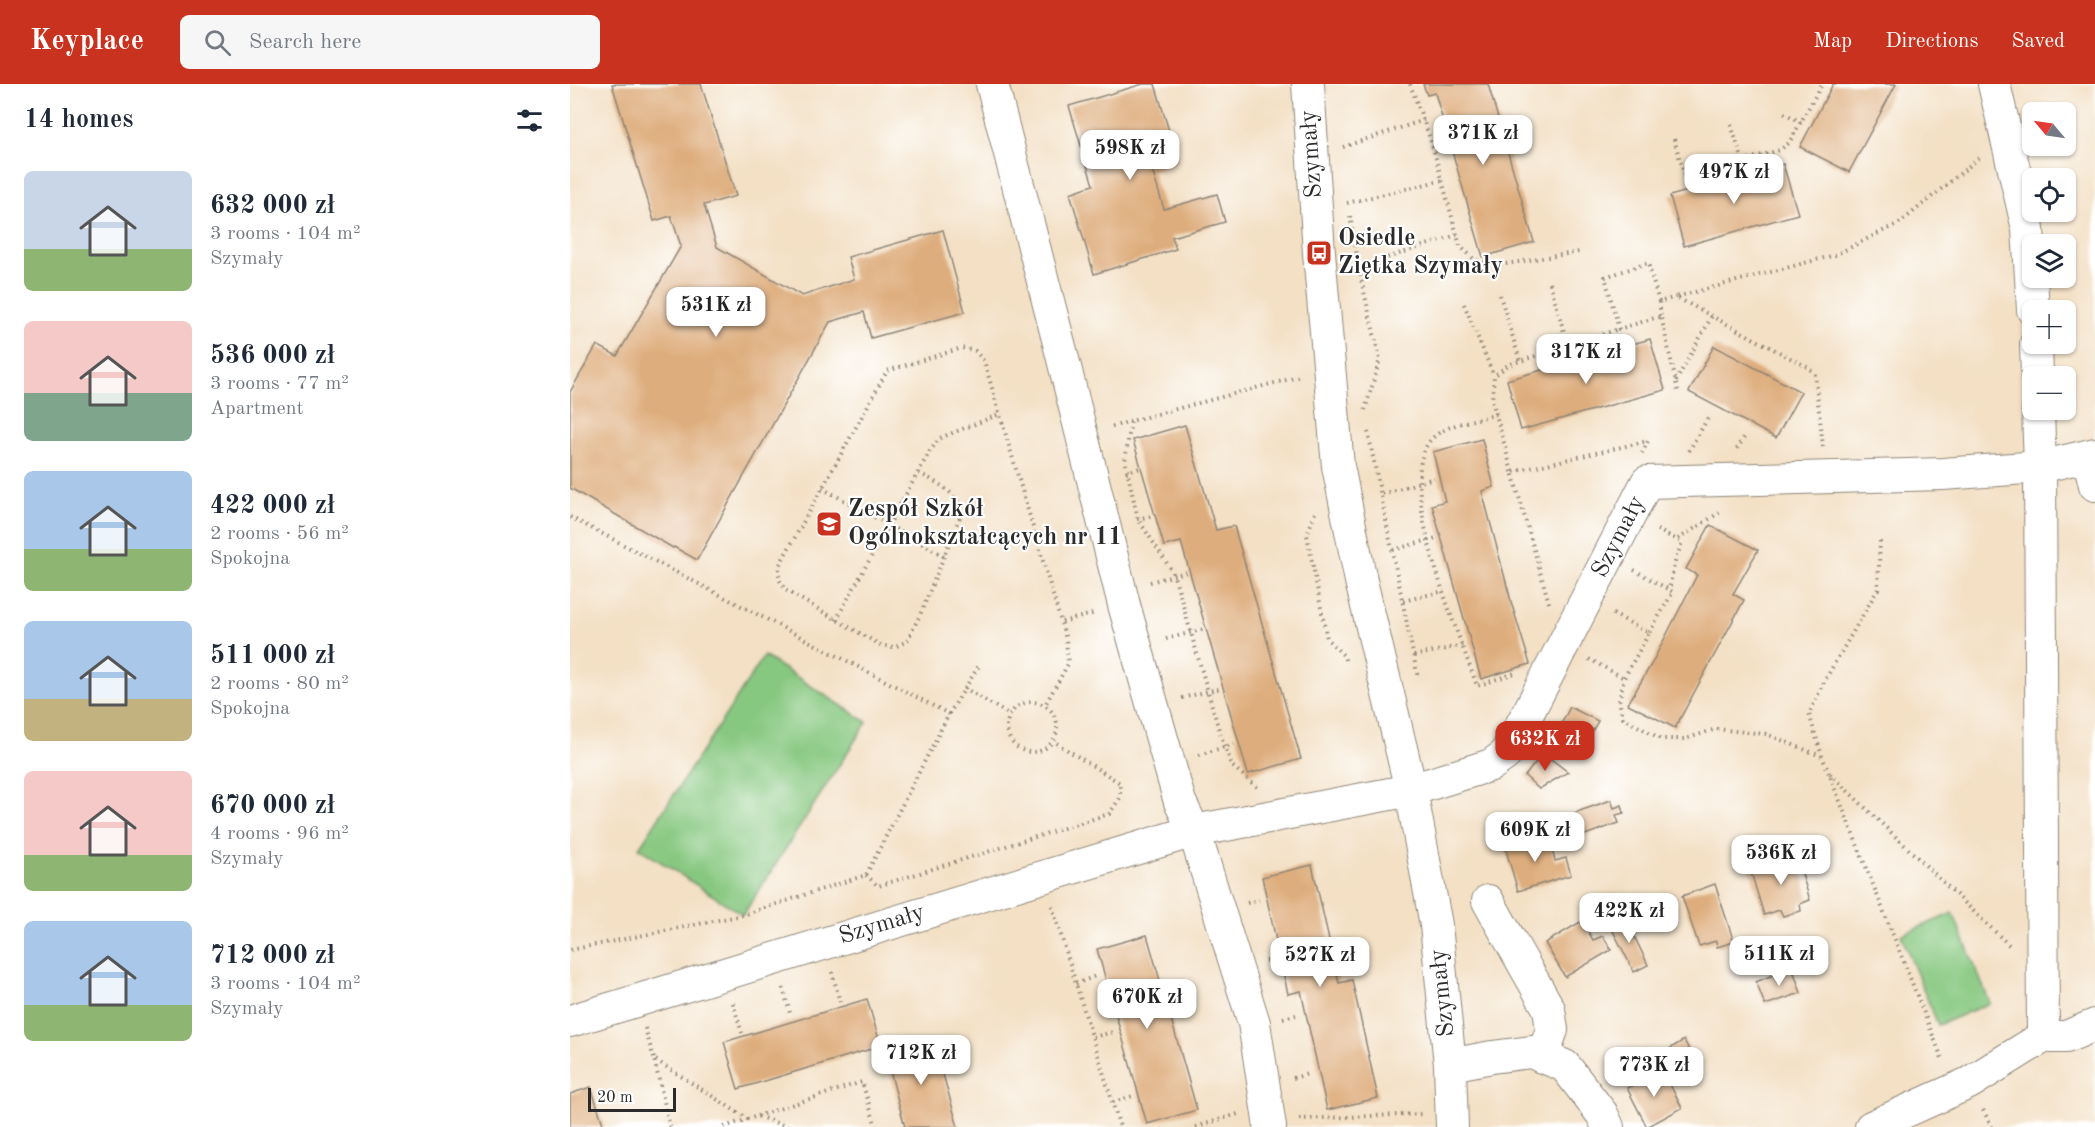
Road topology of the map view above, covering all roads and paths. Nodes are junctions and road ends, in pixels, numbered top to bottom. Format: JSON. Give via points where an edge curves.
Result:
{"nodes":[{"id":1,"x":992,"y":84,"type":"edge"},
{"id":2,"x":1308,"y":84,"type":"edge"},
{"id":3,"x":1410,"y":84,"type":"edge"},
{"id":4,"x":1822,"y":84,"type":"edge"},
{"id":5,"x":1994,"y":84,"type":"edge"},
{"id":6,"x":1784,"y":113,"type":"dead end"},
{"id":7,"x":1424,"y":120,"type":"junction"},
{"id":8,"x":1801,"y":122,"type":"junction"},
{"id":9,"x":1731,"y":125,"type":"dead end"},
{"id":10,"x":1342,"y":136,"type":"dead end"},
{"id":11,"x":1674,"y":139,"type":"dead end"},
{"id":12,"x":1343,"y":147,"type":"junction"},
{"id":13,"x":1985,"y":153,"type":"dead end"},
{"id":14,"x":1344,"y":158,"type":"dead end"},
{"id":15,"x":1742,"y":159,"type":"junction"},
{"id":16,"x":1746,"y":170,"type":"dead end"},
{"id":17,"x":1684,"y":177,"type":"junction"},
{"id":18,"x":1443,"y":180,"type":"junction"},
{"id":19,"x":1688,"y":188,"type":"dead end"},
{"id":20,"x":1347,"y":192,"type":"dead end"},
{"id":21,"x":1347,"y":203,"type":"junction"},
{"id":22,"x":1457,"y":235,"type":"junction"},
{"id":23,"x":1579,"y":252,"type":"dead end"},
{"id":24,"x":1359,"y":267,"type":"junction"},
{"id":25,"x":1550,"y":283,"type":"dead end"},
{"id":26,"x":1500,"y":295,"type":"dead end"},
{"id":27,"x":1676,"y":297,"type":"junction"},
{"id":28,"x":2032,"y":300,"type":"edge"},
{"id":29,"x":1659,"y":302,"type":"junction"},
{"id":30,"x":1464,"y":304,"type":"dead end"},
{"id":31,"x":1661,"y":316,"type":"junction"},
{"id":32,"x":1712,"y":316,"type":"junction"},
{"id":33,"x":1619,"y":329,"type":"junction"},
{"id":34,"x":1568,"y":346,"type":"junction"},
{"id":35,"x":1520,"y":362,"type":"junction"},
{"id":36,"x":1311,"y":374,"type":"dead end"},
{"id":37,"x":1494,"y":376,"type":"junction"},
{"id":38,"x":1676,"y":382,"type":"junction"},
{"id":39,"x":1678,"y":391,"type":"dead end"},
{"id":40,"x":1364,"y":413,"type":"dead end"},
{"id":41,"x":1000,"y":414,"type":"junction"},
{"id":42,"x":1496,"y":414,"type":"junction"},
{"id":43,"x":1709,"y":416,"type":"dead end"},
{"id":44,"x":2038,"y":420,"type":"edge"},
{"id":45,"x":1366,"y":424,"type":"dead end"},
{"id":46,"x":1689,"y":454,"type":"dead end"},
{"id":47,"x":1825,"y":457,"type":"dead end"},
{"id":48,"x":1638,"y":462,"type":"dead end"},
{"id":49,"x":2093,"y":465,"type":"edge"},
{"id":50,"x":2040,"y":467,"type":"junction"},
{"id":51,"x":1512,"y":472,"type":"junction"},
{"id":52,"x":919,"y":473,"type":"junction"},
{"id":53,"x":1434,"y":478,"type":"dead end"},
{"id":54,"x":1418,"y":482,"type":"junction"},
{"id":55,"x":822,"y":488,"type":"junction"},
{"id":56,"x":1382,"y":494,"type":"junction"},
{"id":57,"x":1725,"y":510,"type":"dead end"},
{"id":58,"x":570,"y":517,"type":"edge"},
{"id":59,"x":1648,"y":525,"type":"dead end"},
{"id":60,"x":889,"y":526,"type":"junction"},
{"id":61,"x":1436,"y":538,"type":"dead end"},
{"id":62,"x":1677,"y":540,"type":"junction"},
{"id":63,"x":1427,"y":541,"type":"junction"},
{"id":64,"x":1880,"y":541,"type":"dead end"},
{"id":65,"x":1393,"y":550,"type":"junction"},
{"id":66,"x":944,"y":556,"type":"junction"},
{"id":67,"x":1626,"y":566,"type":"dead end"},
{"id":68,"x":1187,"y":572,"type":"dead end"},
{"id":69,"x":1173,"y":576,"type":"junction"},
{"id":70,"x":1669,"y":590,"type":"junction"},
{"id":71,"x":1444,"y":591,"type":"junction"},
{"id":72,"x":1111,"y":601,"type":"junction"},
{"id":73,"x":1403,"y":601,"type":"junction"},
{"id":74,"x":1604,"y":609,"type":"dead end"},
{"id":75,"x":1552,"y":612,"type":"dead end"},
{"id":76,"x":836,"y":620,"type":"junction"},
{"id":77,"x":1062,"y":622,"type":"junction"},
{"id":78,"x":1205,"y":629,"type":"dead end"},
{"id":79,"x":1649,"y":633,"type":"junction"},
{"id":80,"x":1191,"y":634,"type":"junction"},
{"id":81,"x":1463,"y":645,"type":"junction"},
{"id":82,"x":1136,"y":646,"type":"junction"},
{"id":83,"x":1581,"y":654,"type":"dead end"},
{"id":84,"x":1414,"y":656,"type":"junction"},
{"id":85,"x":980,"y":664,"type":"dead end"},
{"id":86,"x":1522,"y":671,"type":"dead end"},
{"id":87,"x":1624,"y":678,"type":"junction"},
{"id":88,"x":1221,"y":687,"type":"dead end"},
{"id":89,"x":1420,"y":687,"type":"dead end"},
{"id":90,"x":964,"y":688,"type":"junction"},
{"id":91,"x":1208,"y":691,"type":"junction"},
{"id":92,"x":1045,"y":705,"type":"junction"},
{"id":93,"x":1152,"y":706,"type":"junction"},
{"id":94,"x":949,"y":714,"type":"junction"},
{"id":95,"x":1010,"y":715,"type":"junction"},
{"id":96,"x":1053,"y":741,"type":"junction"},
{"id":97,"x":1234,"y":744,"type":"dead end"},
{"id":98,"x":1225,"y":747,"type":"junction"},
{"id":99,"x":1822,"y":756,"type":"junction"},
{"id":100,"x":1169,"y":764,"type":"junction"},
{"id":101,"x":1828,"y":771,"type":"junction"},
{"id":102,"x":1411,"y":790,"type":"junction"},
{"id":103,"x":1277,"y":815,"type":"junction"},
{"id":104,"x":1194,"y":831,"type":"junction"},
{"id":105,"x":866,"y":875,"type":"junction"},
{"id":106,"x":1043,"y":876,"type":"junction"},
{"id":107,"x":1488,"y":902,"type":"dead end"},
{"id":108,"x":570,"y":950,"type":"edge"},
{"id":109,"x":1098,"y":975,"type":"dead end"},
{"id":110,"x":2042,"y":976,"type":"junction"},
{"id":111,"x":1076,"y":984,"type":"junction"},
{"id":112,"x":570,"y":1021,"type":"edge"},
{"id":113,"x":2095,"y":1025,"type":"edge"},
{"id":114,"x":1113,"y":1032,"type":"dead end"},
{"id":115,"x":1093,"y":1037,"type":"junction"},
{"id":116,"x":2043,"y":1037,"type":"junction"},
{"id":117,"x":1542,"y":1057,"type":"junction"},
{"id":118,"x":1450,"y":1065,"type":"junction"},
{"id":119,"x":1954,"y":1089,"type":"junction"},
{"id":120,"x":1133,"y":1096,"type":"dead end"},
{"id":121,"x":1113,"y":1101,"type":"junction"},
{"id":122,"x":757,"y":1116,"type":"junction"},
{"id":123,"x":748,"y":1119,"type":"junction"},
{"id":124,"x":1440,"y":1121,"type":"edge"},
{"id":125,"x":1282,"y":1123,"type":"edge"},
{"id":126,"x":670,"y":1127,"type":"edge"},
{"id":127,"x":724,"y":1127,"type":"edge"},
{"id":128,"x":788,"y":1127,"type":"edge"},
{"id":129,"x":876,"y":1127,"type":"edge"},
{"id":130,"x":1121,"y":1127,"type":"edge"},
{"id":131,"x":1608,"y":1127,"type":"edge"},
{"id":132,"x":1871,"y":1127,"type":"edge"}],
"edges":[{"from":1,"to":72,"type":"street","via":[[1062,351]]},
{"from":2,"to":102,"type":"street","name":"Szymały","via":[[1338,466]]},
{"from":3,"to":7,"type":"path"},
{"from":4,"to":8,"type":"path"},
{"from":5,"to":28,"type":"street","via":[[2028,229]]},
{"from":6,"to":8,"type":"path"},
{"from":7,"to":12,"type":"path"},
{"from":7,"to":18,"type":"path"},
{"from":8,"to":15,"type":"path","via":[[1780,150]]},
{"from":9,"to":15,"type":"path"},
{"from":10,"to":12,"type":"path"},
{"from":11,"to":17,"type":"path"},
{"from":12,"to":14,"type":"path"},
{"from":13,"to":27,"type":"path","via":[[1900,222],[1835,255]]},
{"from":15,"to":16,"type":"path"},
{"from":15,"to":17,"type":"path"},
{"from":17,"to":19,"type":"path"},
{"from":18,"to":21,"type":"path"},
{"from":18,"to":22,"type":"path"},
{"from":20,"to":21,"type":"path"},
{"from":21,"to":24,"type":"path"},
{"from":22,"to":23,"type":"path","via":[[1460,246],[1474,259],[1493,266]]},
{"from":22,"to":24,"type":"path"},
{"from":24,"to":40,"type":"path","via":[[1380,359]]},
{"from":25,"to":34,"type":"path"},
{"from":26,"to":35,"type":"path"},
{"from":27,"to":29,"type":"path"},
{"from":27,"to":32,"type":"path"},
{"from":29,"to":31,"type":"path"},
{"from":29,"to":33,"type":"path","via":[[1648,263],[1605,277]]},
{"from":30,"to":37,"type":"path"},
{"from":31,"to":33,"type":"path"},
{"from":31,"to":38,"type":"path"},
{"from":32,"to":38,"type":"path"},
{"from":32,"to":47,"type":"path","via":[[1809,368],[1815,375]]},
{"from":33,"to":34,"type":"path"},
{"from":34,"to":35,"type":"path"},
{"from":35,"to":37,"type":"path"},
{"from":36,"to":69,"type":"path","via":[[1131,421],[1125,461],[1133,501],[1138,519]]},
{"from":37,"to":42,"type":"path","via":[[1492,400]]},
{"from":38,"to":39,"type":"path"},
{"from":41,"to":52,"type":"path","via":[[940,438]]},
{"from":41,"to":55,"type":"path","via":[[984,361],[975,351],[962,348],[887,371]]},
{"from":41,"to":77,"type":"path"},
{"from":42,"to":51,"type":"path"},
{"from":42,"to":54,"type":"path","via":[[1442,430],[1427,445]]},
{"from":43,"to":46,"type":"path"},
{"from":44,"to":50,"type":"street"},
{"from":45,"to":56,"type":"path"},
{"from":48,"to":51,"type":"path","via":[[1648,441]]},
{"from":49,"to":50,"type":"street"},
{"from":50,"to":102,"type":"street","name":"Szymały","via":[[1943,474],[1647,482],[1505,755],[1491,765]]},
{"from":50,"to":110,"type":"street"},
{"from":51,"to":75,"type":"path"},
{"from":52,"to":60,"type":"path"},
{"from":52,"to":66,"type":"path","via":[[960,502],[962,512]]},
{"from":53,"to":54,"type":"path"},
{"from":54,"to":56,"type":"path"},
{"from":54,"to":63,"type":"path"},
{"from":55,"to":60,"type":"path"},
{"from":55,"to":76,"type":"path","via":[[779,566],[779,579],[784,591]]},
{"from":56,"to":65,"type":"path"},
{"from":57,"to":62,"type":"path"},
{"from":58,"to":94,"type":"path"},
{"from":59,"to":62,"type":"path"},
{"from":60,"to":66,"type":"path"},
{"from":60,"to":76,"type":"path"},
{"from":61,"to":63,"type":"path"},
{"from":62,"to":70,"type":"path","via":[[1682,542]]},
{"from":63,"to":65,"type":"path"},
{"from":63,"to":71,"type":"path"},
{"from":64,"to":99,"type":"path","via":[[1878,589],[1809,714]]},
{"from":65,"to":73,"type":"path"},
{"from":66,"to":76,"type":"path","via":[[908,641],[895,647],[882,646]]},
{"from":67,"to":70,"type":"path"},
{"from":68,"to":69,"type":"path"},
{"from":69,"to":72,"type":"path"},
{"from":69,"to":80,"type":"path"},
{"from":70,"to":79,"type":"path","via":[[1673,592]]},
{"from":71,"to":73,"type":"path"},
{"from":71,"to":81,"type":"path"},
{"from":72,"to":77,"type":"path"},
{"from":72,"to":82,"type":"street"},
{"from":73,"to":84,"type":"path"},
{"from":74,"to":79,"type":"path"},
{"from":77,"to":92,"type":"path","via":[[1068,664]]},
{"from":78,"to":80,"type":"path"},
{"from":79,"to":87,"type":"path"},
{"from":80,"to":82,"type":"path"},
{"from":80,"to":91,"type":"path"},
{"from":81,"to":84,"type":"path"},
{"from":81,"to":86,"type":"path","via":[[1477,686]]},
{"from":82,"to":93,"type":"street"},
{"from":83,"to":87,"type":"path"},
{"from":84,"to":89,"type":"path"},
{"from":85,"to":90,"type":"path"},
{"from":87,"to":99,"type":"path","via":[[1619,701],[1623,718],[1661,739],[1685,739],[1716,729],[1766,734]]},
{"from":88,"to":91,"type":"path"},
{"from":90,"to":94,"type":"path"},
{"from":90,"to":95,"type":"path"},
{"from":91,"to":93,"type":"path"},
{"from":91,"to":98,"type":"path"},
{"from":92,"to":95,"type":"path","via":[[1026,702]]},
{"from":92,"to":96,"type":"path","via":[[1057,720]]},
{"from":93,"to":100,"type":"street"},
{"from":94,"to":105,"type":"path"},
{"from":95,"to":96,"type":"path","via":[[1009,736],[1022,750],[1043,749]]},
{"from":96,"to":105,"type":"path","via":[[1119,783],[1120,798],[1109,814],[878,886]]},
{"from":97,"to":98,"type":"path"},
{"from":98,"to":100,"type":"path"},
{"from":98,"to":103,"type":"path","via":[[1232,766],[1274,799]]},
{"from":99,"to":101,"type":"path"},
{"from":100,"to":104,"type":"street"},
{"from":101,"to":110,"type":"path"},
{"from":101,"to":119,"type":"path"},
{"from":102,"to":103,"type":"street","name":"Szymały"},
{"from":102,"to":118,"type":"street","name":"Szymały","via":[[1436,925]]},
{"from":103,"to":104,"type":"street","name":"Szymały"},
{"from":104,"to":106,"type":"street","name":"Szymały"},
{"from":104,"to":125,"type":"street"},
{"from":105,"to":108,"type":"path","via":[[743,915]]},
{"from":106,"to":111,"type":"path"},
{"from":106,"to":112,"type":"street","name":"Szymały"},
{"from":107,"to":117,"type":"street","via":[[1549,1009],[1552,1030]]},
{"from":109,"to":111,"type":"path"},
{"from":110,"to":116,"type":"street"},
{"from":111,"to":115,"type":"path"},
{"from":113,"to":116,"type":"street","via":[[2066,1037]]},
{"from":114,"to":115,"type":"path"},
{"from":115,"to":121,"type":"path"},
{"from":116,"to":119,"type":"street"},
{"from":117,"to":118,"type":"street","via":[[1531,1052]]},
{"from":117,"to":131,"type":"street","via":[[1565,1066]]},
{"from":118,"to":124,"type":"street","name":"Szymały"},
{"from":119,"to":132,"type":"street"},
{"from":120,"to":121,"type":"path"},
{"from":121,"to":130,"type":"path"},
{"from":122,"to":123,"type":"path"},
{"from":122,"to":128,"type":"path"},
{"from":122,"to":129,"type":"path","via":[[861,1082]]},
{"from":123,"to":126,"type":"path","via":[[654,1059]]},
{"from":123,"to":127,"type":"path"},
{"from":124,"to":125,"type":"path"}]}
